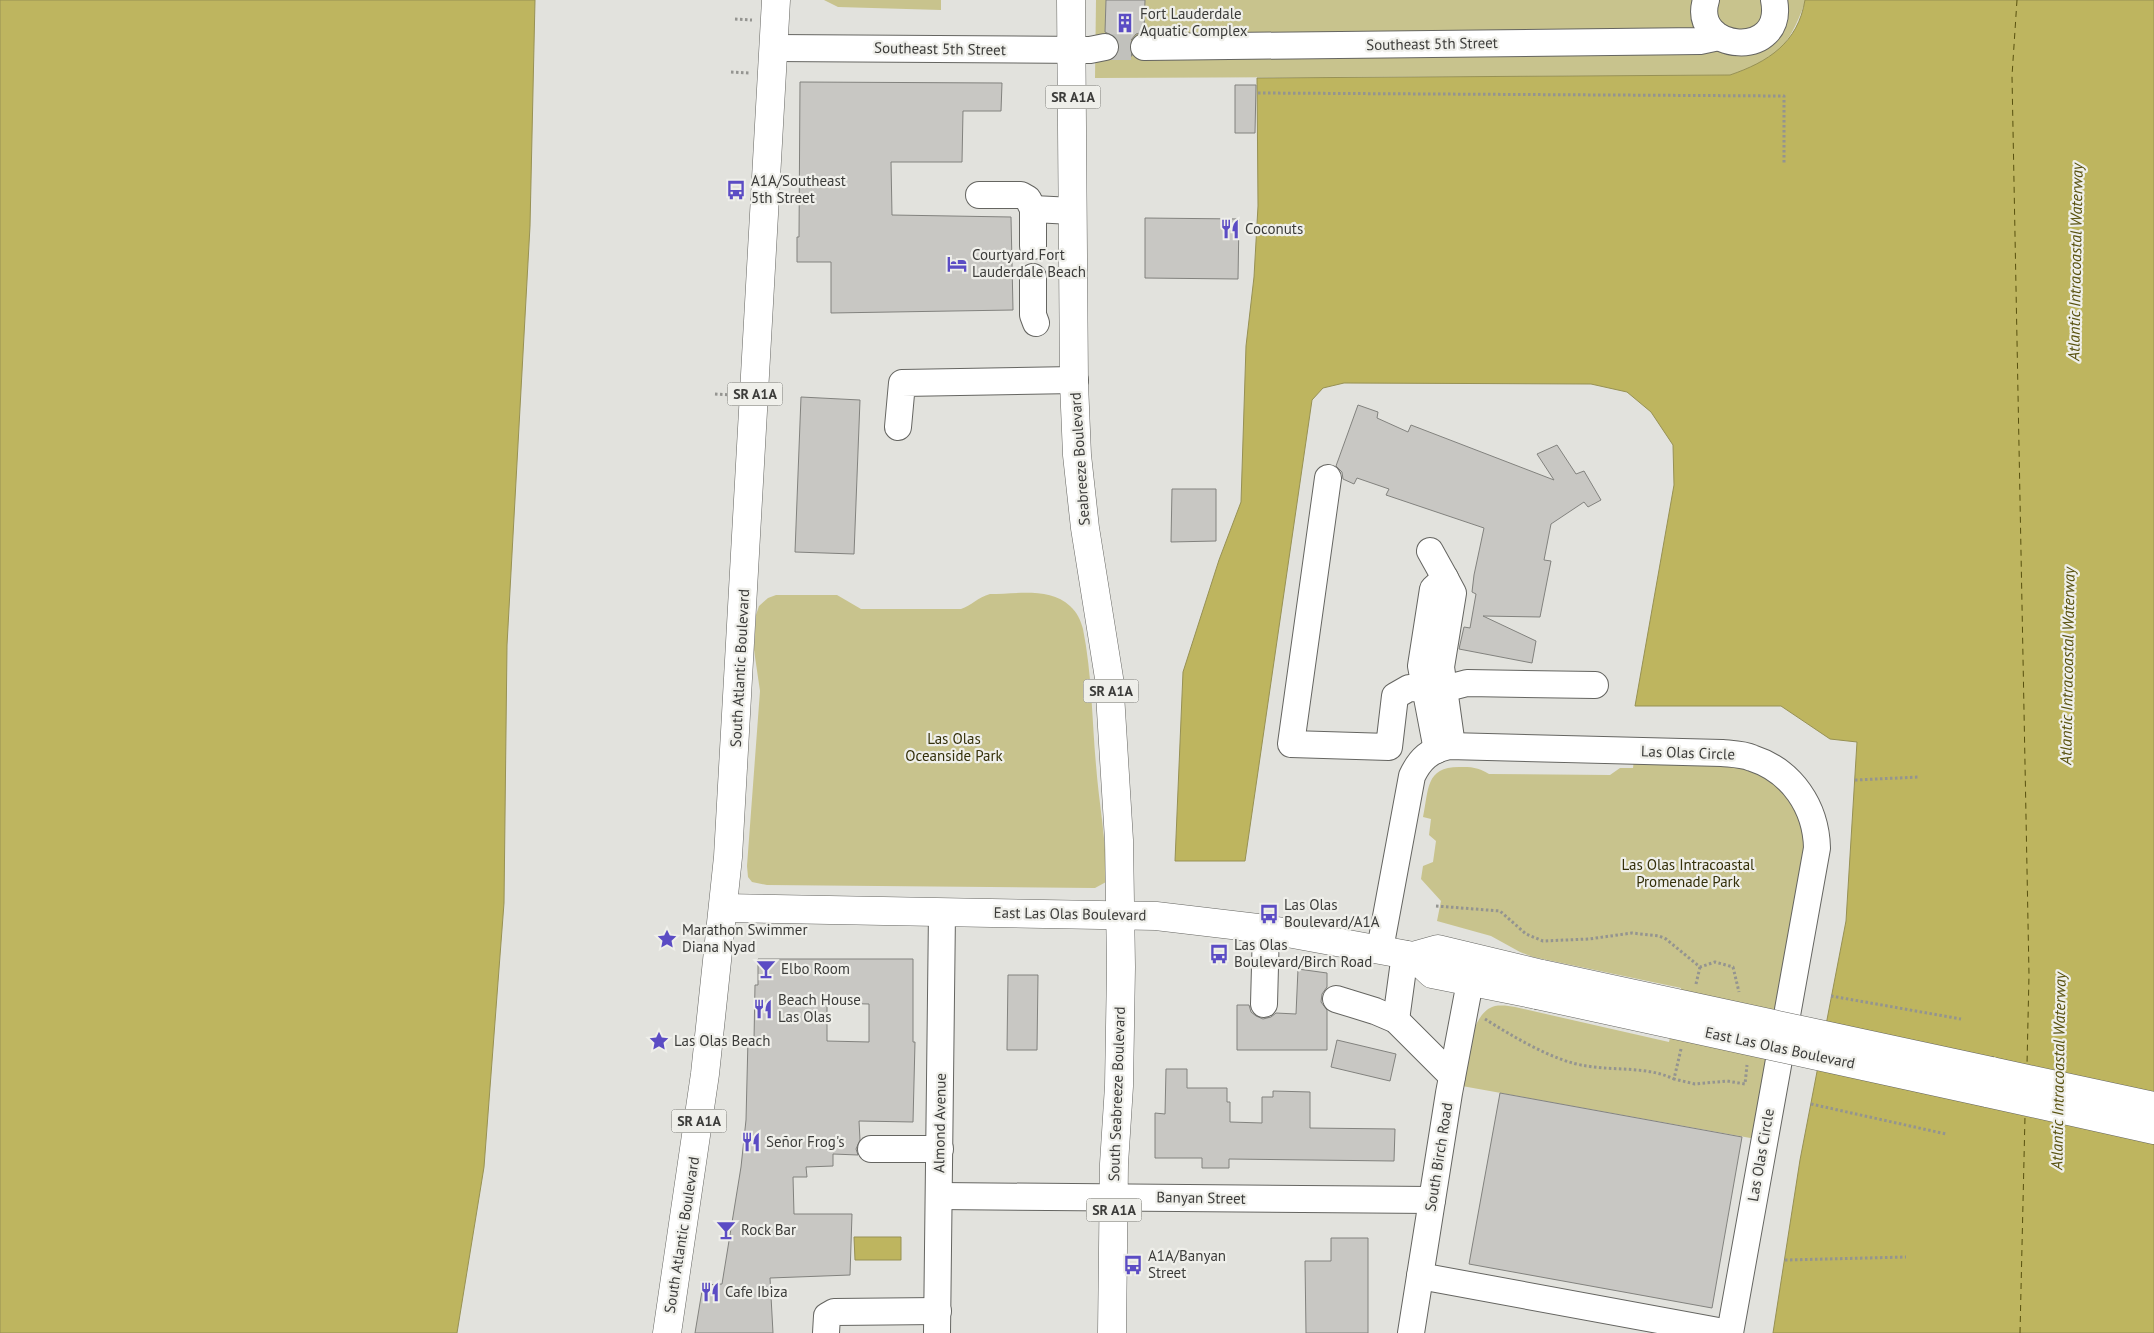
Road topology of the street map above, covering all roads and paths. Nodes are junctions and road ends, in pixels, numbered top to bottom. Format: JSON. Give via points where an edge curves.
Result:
{"nodes":[{"id":1,"x":776,"y":0,"type":"edge"},
{"id":2,"x":1071,"y":0,"type":"edge"},
{"id":3,"x":1706,"y":0,"type":"edge"},
{"id":4,"x":1776,"y":1,"type":"edge"},
{"id":5,"x":735,"y":20,"type":"dead end"},
{"id":6,"x":757,"y":20,"type":"dead end"},
{"id":7,"x":1719,"y":37,"type":"junction"},
{"id":8,"x":1105,"y":47,"type":"tunnel mouth"},
{"id":9,"x":1144,"y":47,"type":"tunnel mouth"},
{"id":10,"x":774,"y":48,"type":"junction"},
{"id":11,"x":1073,"y":50,"type":"junction"},
{"id":12,"x":731,"y":72,"type":"dead end"},
{"id":13,"x":755,"y":73,"type":"dead end"},
{"id":14,"x":1258,"y":93,"type":"dead end"},
{"id":15,"x":1784,"y":163,"type":"dead end"},
{"id":16,"x":979,"y":194,"type":"dead end"},
{"id":17,"x":1033,"y":209,"type":"junction"},
{"id":18,"x":1073,"y":211,"type":"junction"},
{"id":19,"x":1033,"y":246,"type":"dead end"},
{"id":20,"x":1033,"y":277,"type":"dead end"},
{"id":21,"x":1036,"y":323,"type":"dead end"},
{"id":22,"x":1074,"y":380,"type":"junction"},
{"id":23,"x":715,"y":394,"type":"dead end"},
{"id":24,"x":736,"y":395,"type":"dead end"},
{"id":25,"x":898,"y":427,"type":"dead end"},
{"id":26,"x":1328,"y":478,"type":"dead end"},
{"id":27,"x":1430,"y":551,"type":"dead end"},
{"id":28,"x":1595,"y":685,"type":"dead end"},
{"id":29,"x":1435,"y":689,"type":"junction"},
{"id":30,"x":1389,"y":747,"type":"junction"},
{"id":31,"x":1444,"y":748,"type":"junction"},
{"id":32,"x":1417,"y":766,"type":"junction"},
{"id":33,"x":1919,"y":778,"type":"dead end"},
{"id":34,"x":1855,"y":780,"type":"dead end"},
{"id":35,"x":724,"y":908,"type":"junction"},
{"id":36,"x":942,"y":912,"type":"junction"},
{"id":37,"x":1121,"y":915,"type":"junction"},
{"id":38,"x":1266,"y":929,"type":"junction"},
{"id":39,"x":1399,"y":953,"type":"junction"},
{"id":40,"x":1470,"y":982,"type":"junction"},
{"id":41,"x":1540,"y":985,"type":"junction"},
{"id":42,"x":1831,"y":996,"type":"dead end"},
{"id":43,"x":1336,"y":999,"type":"dead end"},
{"id":44,"x":1264,"y":1004,"type":"dead end"},
{"id":45,"x":1480,"y":1016,"type":"dead end"},
{"id":46,"x":1961,"y":1019,"type":"dead end"},
{"id":47,"x":1396,"y":1020,"type":"junction"},
{"id":48,"x":1452,"y":1076,"type":"junction"},
{"id":49,"x":1674,"y":1078,"type":"dead end"},
{"id":50,"x":1811,"y":1104,"type":"dead end"},
{"id":51,"x":2154,"y":1106,"type":"edge"},
{"id":52,"x":2154,"y":1130,"type":"edge"},
{"id":53,"x":1946,"y":1134,"type":"dead end"},
{"id":54,"x":871,"y":1149,"type":"dead end"},
{"id":55,"x":940,"y":1150,"type":"junction"},
{"id":56,"x":939,"y":1196,"type":"junction"},
{"id":57,"x":1114,"y":1198,"type":"junction"},
{"id":58,"x":1432,"y":1200,"type":"junction"},
{"id":59,"x":1906,"y":1257,"type":"dead end"},
{"id":60,"x":1785,"y":1260,"type":"dead end"},
{"id":61,"x":1420,"y":1276,"type":"junction"},
{"id":62,"x":937,"y":1322,"type":"edge"},
{"id":63,"x":667,"y":1333,"type":"edge"},
{"id":64,"x":826,"y":1333,"type":"edge"},
{"id":65,"x":1112,"y":1333,"type":"edge"},
{"id":66,"x":1411,"y":1333,"type":"edge"},
{"id":67,"x":1730,"y":1333,"type":"edge"}],
"edges":[{"from":1,"to":10,"type":"main road","name":"South Atlantic Boulevard","number":"SR A1A"},
{"from":2,"to":11,"type":"main road","name":"Seabreeze Boulevard","number":"SR A1A"},
{"from":3,"to":7,"type":"street","via":[[1706,17],[1710,28]]},
{"from":4,"to":7,"type":"street","name":"Southeast 5th Street","via":[[1774,19],[1762,37],[1741,44]]},
{"from":5,"to":6,"type":"path"},
{"from":7,"to":9,"type":"street","name":"Southeast 5th Street","via":[[1700,41]]},
{"from":8,"to":11,"type":"street","name":"Southeast 5th Street"},
{"from":10,"to":11,"type":"street","name":"Southeast 5th Street"},
{"from":10,"to":35,"type":"main road","name":"South Atlantic Boulevard","number":"SR A1A","via":[[738,716]]},
{"from":11,"to":18,"type":"main road","name":"Seabreeze Boulevard","number":"SR A1A"},
{"from":12,"to":13,"type":"path"},
{"from":14,"to":15,"type":"path","via":[[1784,96]]},
{"from":16,"to":17,"type":"street","via":[[1021,195],[1028,199]]},
{"from":17,"to":18,"type":"street"},
{"from":17,"to":19,"type":"street"},
{"from":18,"to":22,"type":"main road","name":"Seabreeze Boulevard","number":"SR A1A"},
{"from":20,"to":21,"type":"street"},
{"from":22,"to":25,"type":"street","via":[[902,383]]},
{"from":22,"to":37,"type":"main road","name":"Seabreeze Boulevard","number":"SR A1A","via":[[1080,491],[1112,701]]},
{"from":23,"to":24,"type":"path"},
{"from":26,"to":30,"type":"street","via":[[1291,744]]},
{"from":27,"to":29,"type":"street","via":[[1453,592]]},
{"from":28,"to":29,"type":"street","via":[[1467,682]]},
{"from":29,"to":30,"type":"street","via":[[1409,688],[1395,696]]},
{"from":29,"to":31,"type":"street"},
{"from":30,"to":32,"type":"street","via":[[1398,749]]},
{"from":31,"to":32,"type":"street","via":[[1429,753]]},
{"from":31,"to":67,"type":"street","name":"Las Olas Circle","via":[[1752,757],[1779,771],[1800,793],[1808,807],[1817,834],[1815,863]]},
{"from":32,"to":39,"type":"street","via":[[1410,785]]},
{"from":33,"to":34,"type":"path"},
{"from":35,"to":36,"type":"main road","name":"East Las Olas Boulevard"},
{"from":35,"to":63,"type":"main road","name":"South Atlantic Boulevard","number":"SR A1A","via":[[696,1142]]},
{"from":36,"to":37,"type":"main road","name":"East Las Olas Boulevard"},
{"from":36,"to":55,"type":"street","name":"Almond Avenue"},
{"from":37,"to":38,"type":"main road","name":"East Las Olas Boulevard"},
{"from":37,"to":57,"type":"main road","name":"South Seabreeze Boulevard","number":"SR A1A"},
{"from":38,"to":39,"type":"main road","name":"East Las Olas Boulevard"},
{"from":38,"to":44,"type":"street"},
{"from":39,"to":40,"type":"main road","name":"East Las Olas Boulevard","via":[[1432,974]]},
{"from":39,"to":41,"type":"main road","name":"East Las Olas Boulevard","via":[[1438,949]]},
{"from":39,"to":47,"type":"street"},
{"from":40,"to":41,"type":"main road","name":"East Las Olas Boulevard"},
{"from":40,"to":48,"type":"street","name":"South Birch Road"},
{"from":41,"to":51,"type":"main road","name":"East Las Olas Boulevard","bridge":true},
{"from":41,"to":52,"type":"main road","name":"East Las Olas Boulevard","bridge":true},
{"from":42,"to":46,"type":"path"},
{"from":43,"to":47,"type":"street"},
{"from":45,"to":49,"type":"path","via":[[1515,1037],[1570,1062],[1602,1068],[1641,1069]]},
{"from":47,"to":48,"type":"street"},
{"from":48,"to":58,"type":"street","name":"South Birch Road"},
{"from":50,"to":53,"type":"path"},
{"from":54,"to":55,"type":"street"},
{"from":55,"to":56,"type":"street","name":"Almond Avenue"},
{"from":56,"to":57,"type":"street","name":"Banyan Street"},
{"from":56,"to":62,"type":"street","name":"Almond Avenue"},
{"from":57,"to":58,"type":"street","name":"Banyan Street"},
{"from":57,"to":65,"type":"main road","name":"South Seabreeze Boulevard","number":"SR A1A"},
{"from":58,"to":61,"type":"street","name":"South Birch Road"},
{"from":59,"to":60,"type":"path"},
{"from":61,"to":66,"type":"street","name":"South Birch Road"},
{"from":61,"to":67,"type":"street"},
{"from":62,"to":64,"type":"street","via":[[834,1312],[826,1316]]}]}
